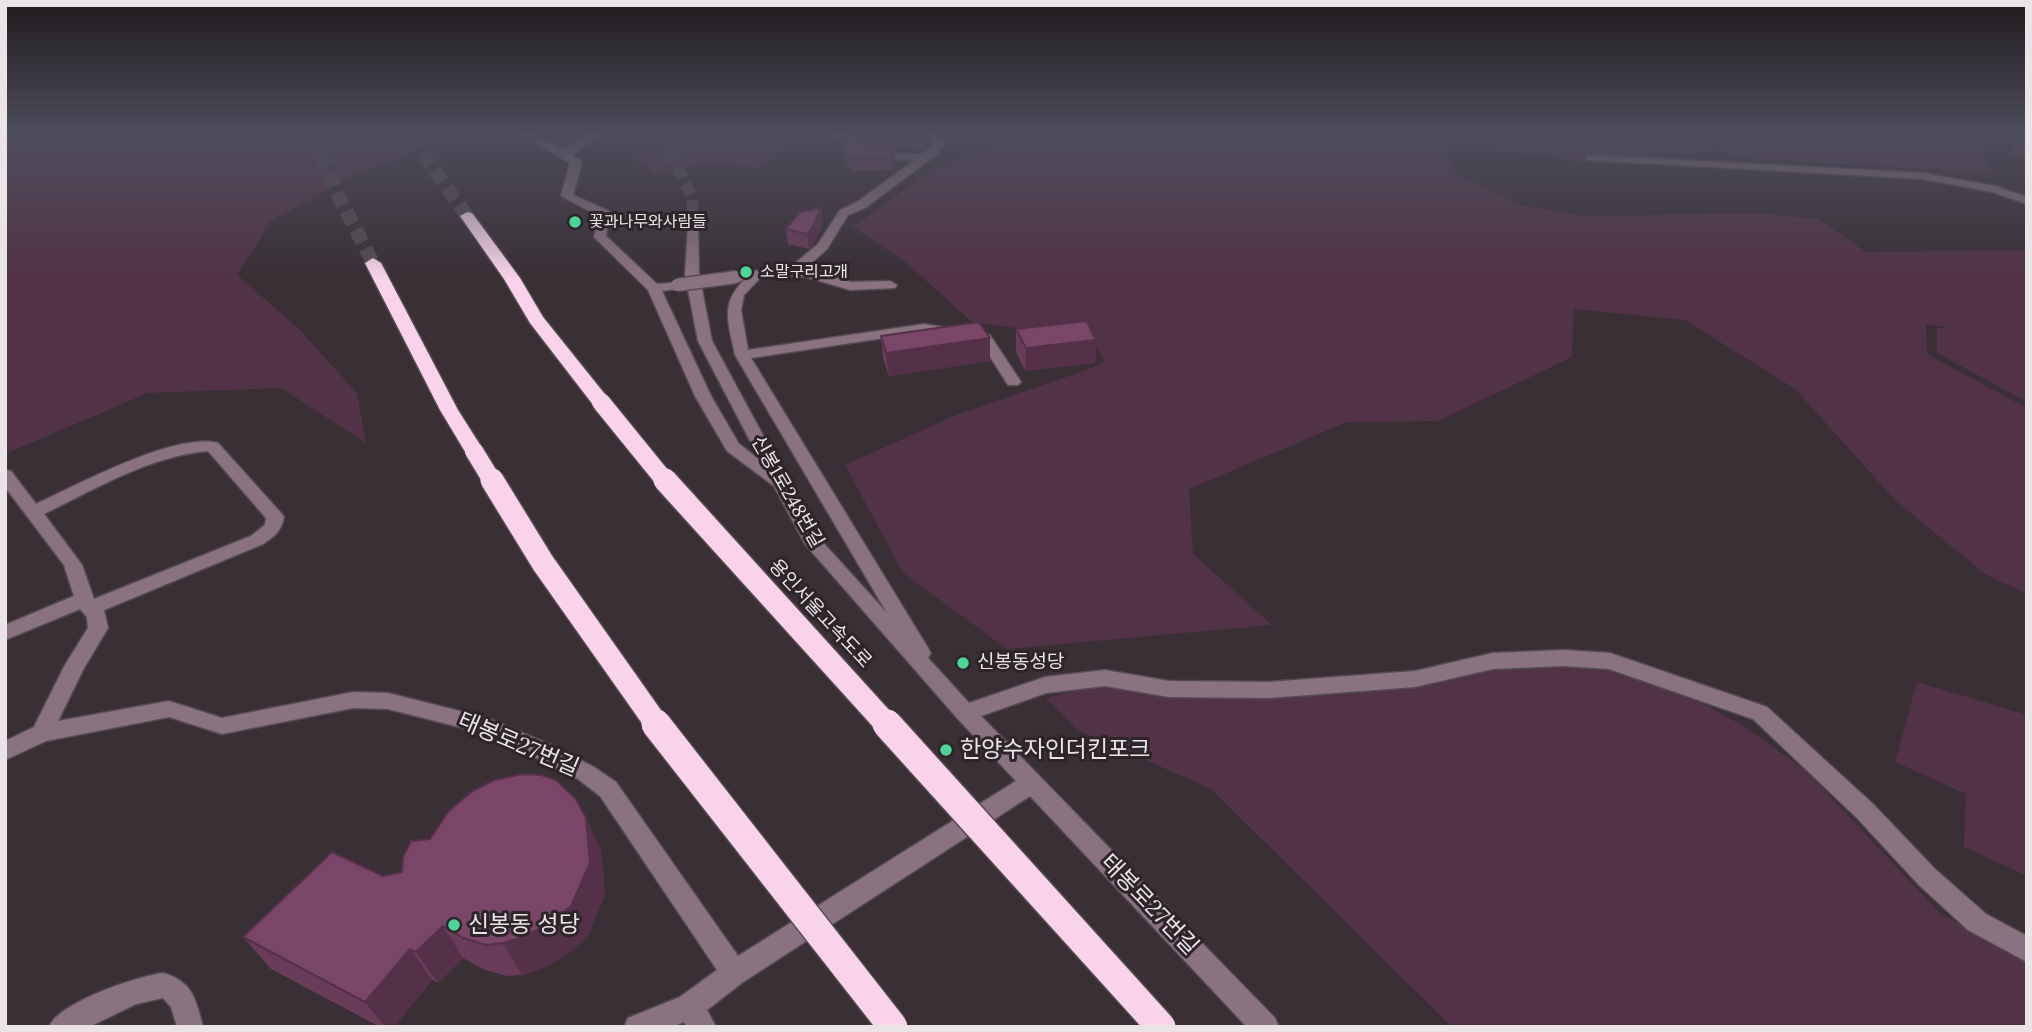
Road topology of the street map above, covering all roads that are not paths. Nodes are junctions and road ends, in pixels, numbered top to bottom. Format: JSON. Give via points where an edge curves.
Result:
{"nodes":[{"id":1,"x":571,"y":182,"type":"edge"},
{"id":2,"x":892,"y":182,"type":"edge"},
{"id":3,"x":1960,"y":182,"type":"edge"},
{"id":4,"x":2027,"y":201,"type":"edge"},
{"id":5,"x":467,"y":216,"type":"tunnel mouth"},
{"id":6,"x":694,"y":229,"type":"tunnel mouth"},
{"id":7,"x":373,"y":263,"type":"tunnel mouth"},
{"id":8,"x":793,"y":272,"type":"junction"},
{"id":9,"x":757,"y":274,"type":"junction"},
{"id":10,"x":890,"y":285,"type":"dead end"},
{"id":11,"x":654,"y":288,"type":"junction"},
{"id":12,"x":743,"y":355,"type":"junction"},
{"id":13,"x":1013,"y":382,"type":"dead end"},
{"id":14,"x":5,"y":475,"type":"edge"},
{"id":15,"x":781,"y":486,"type":"junction"},
{"id":16,"x":33,"y":512,"type":"junction"},
{"id":17,"x":87,"y":604,"type":"junction"},
{"id":18,"x":5,"y":633,"type":"edge"},
{"id":19,"x":941,"y":686,"type":"junction"},
{"id":20,"x":965,"y":713,"type":"junction"},
{"id":21,"x":42,"y":733,"type":"junction"},
{"id":22,"x":5,"y":751,"type":"edge"},
{"id":23,"x":1032,"y":783,"type":"junction"},
{"id":24,"x":2027,"y":950,"type":"edge"},
{"id":25,"x":734,"y":973,"type":"junction"},
{"id":26,"x":696,"y":1017,"type":"edge"},
{"id":27,"x":62,"y":1027,"type":"edge"},
{"id":28,"x":190,"y":1027,"type":"edge"},
{"id":29,"x":637,"y":1027,"type":"edge"},
{"id":30,"x":893,"y":1027,"type":"edge"},
{"id":31,"x":1161,"y":1027,"type":"edge"},
{"id":32,"x":1266,"y":1027,"type":"edge"}],
"edges":[{"from":1,"to":11,"type":"street","via":[[567,197],[605,214],[600,237]]},
{"from":2,"to":8,"type":"street","via":[[845,213],[823,246]]},
{"from":3,"to":4,"type":"street"},
{"from":5,"to":31,"type":"highway","name":"용인서울고속도로","bridge":true,"via":[[536,319],[678,497]]},
{"from":6,"to":15,"type":"street","name":"신봉1로248번길","via":[[692,274],[705,341]]},
{"from":7,"to":30,"type":"highway","bridge":true,"via":[[449,410],[543,563],[640,703]]},
{"from":8,"to":9,"type":"street"},
{"from":8,"to":10,"type":"street","via":[[850,286]]},
{"from":9,"to":11,"type":"street","bridge":true},
{"from":9,"to":12,"type":"street","via":[[737,294],[734,310]]},
{"from":11,"to":15,"type":"street","via":[[703,396],[733,447]]},
{"from":12,"to":13,"type":"street","via":[[924,328],[985,338]]},
{"from":12,"to":19,"type":"street"},
{"from":14,"to":16,"type":"street"},
{"from":15,"to":19,"type":"street","name":"신봉1로248번길","via":[[811,540]]},
{"from":16,"to":17,"type":"street","via":[[73,565]]},
{"from":16,"to":17,"type":"street","via":[[163,456],[212,446],[275,517],[270,532],[257,540]]},
{"from":17,"to":18,"type":"street"},
{"from":17,"to":21,"type":"street","via":[[97,615],[98,628]]},
{"from":19,"to":20,"type":"street","name":"신봉1로248번길"},
{"from":20,"to":23,"type":"street","name":"태봉로27번길"},
{"from":20,"to":24,"type":"street","via":[[1045,685],[1105,678],[1169,689],[1268,690],[1415,679],[1493,662],[1610,661],[1760,713],[1977,922]]},
{"from":21,"to":22,"type":"street","name":"태봉로27번길"},
{"from":21,"to":25,"type":"street","name":"태봉로27번길","via":[[169,709],[222,726],[353,700],[388,701],[479,724],[543,751],[608,789]]},
{"from":23,"to":25,"type":"street"},
{"from":23,"to":32,"type":"street","name":"태봉로27번길"},
{"from":25,"to":26,"type":"street"},
{"from":26,"to":29,"type":"street"},
{"from":27,"to":28,"type":"street","via":[[136,991],[159,985],[169,986],[178,995]]}]}
